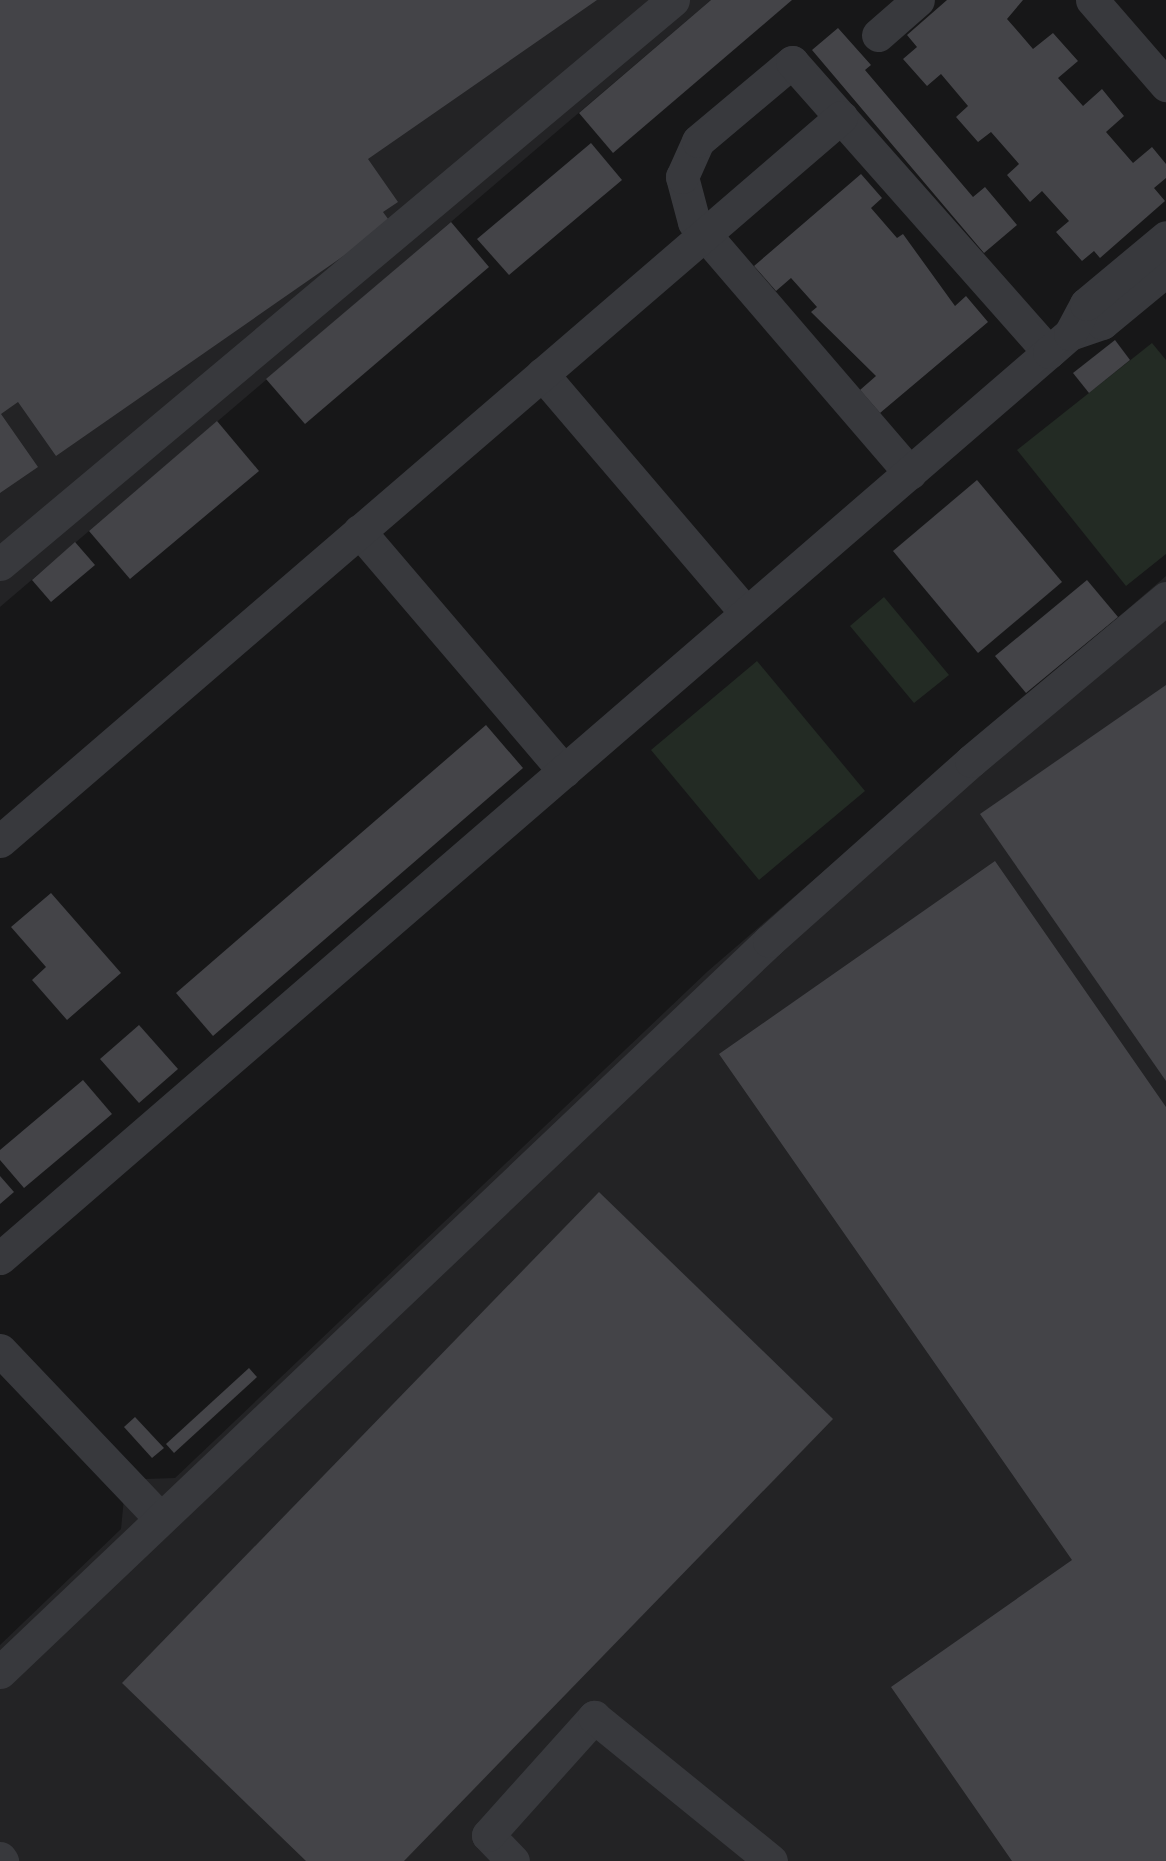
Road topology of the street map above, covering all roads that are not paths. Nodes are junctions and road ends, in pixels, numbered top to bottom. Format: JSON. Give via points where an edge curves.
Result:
{"nodes":[{"id":1,"x":673,"y":0,"type":"edge"},
{"id":2,"x":918,"y":0,"type":"edge"},
{"id":3,"x":1092,"y":0,"type":"edge"},
{"id":4,"x":878,"y":35,"type":"dead end"},
{"id":5,"x":1166,"y":85,"type":"edge"},
{"id":6,"x":841,"y":117,"type":"junction"},
{"id":7,"x":705,"y":234,"type":"junction"},
{"id":8,"x":1166,"y":237,"type":"edge"},
{"id":9,"x":1166,"y":270,"type":"edge"},
{"id":10,"x":1060,"y":343,"type":"junction"},
{"id":11,"x":542,"y":374,"type":"junction"},
{"id":12,"x":910,"y":473,"type":"junction"},
{"id":13,"x":359,"y":531,"type":"junction"},
{"id":14,"x":0,"y":564,"type":"edge"},
{"id":15,"x":1166,"y":598,"type":"edge"},
{"id":16,"x":746,"y":613,"type":"junction"},
{"id":17,"x":564,"y":771,"type":"junction"},
{"id":18,"x":0,"y":841,"type":"edge"},
{"id":19,"x":0,"y":1258,"type":"edge"},
{"id":20,"x":0,"y":1350,"type":"edge"},
{"id":21,"x":160,"y":1518,"type":"junction"},
{"id":22,"x":0,"y":1672,"type":"edge"},
{"id":23,"x":513,"y":1861,"type":"edge"},
{"id":24,"x":771,"y":1861,"type":"edge"}],
"edges":[{"from":1,"to":14,"type":"lane"},
{"from":2,"to":4,"type":"lane"},
{"from":3,"to":5,"type":"lane"},
{"from":6,"to":7,"type":"lane"},
{"from":6,"to":7,"type":"lane","via":[[792,62],[698,141],[685,162],[683,193]]},
{"from":6,"to":10,"type":"lane"},
{"from":7,"to":11,"type":"lane"},
{"from":7,"to":12,"type":"lane"},
{"from":8,"to":10,"type":"lane","via":[[1086,304]]},
{"from":9,"to":10,"type":"lane","via":[[1102,324]]},
{"from":10,"to":12,"type":"lane"},
{"from":11,"to":13,"type":"lane"},
{"from":11,"to":16,"type":"lane"},
{"from":12,"to":16,"type":"lane"},
{"from":13,"to":17,"type":"lane"},
{"from":13,"to":18,"type":"lane"},
{"from":15,"to":21,"type":"lane","via":[[828,888]]},
{"from":16,"to":17,"type":"lane"},
{"from":17,"to":19,"type":"lane"},
{"from":20,"to":21,"type":"lane"},
{"from":21,"to":22,"type":"lane"},
{"from":23,"to":24,"type":"lane","via":[[488,1835],[594,1717]]}]}
